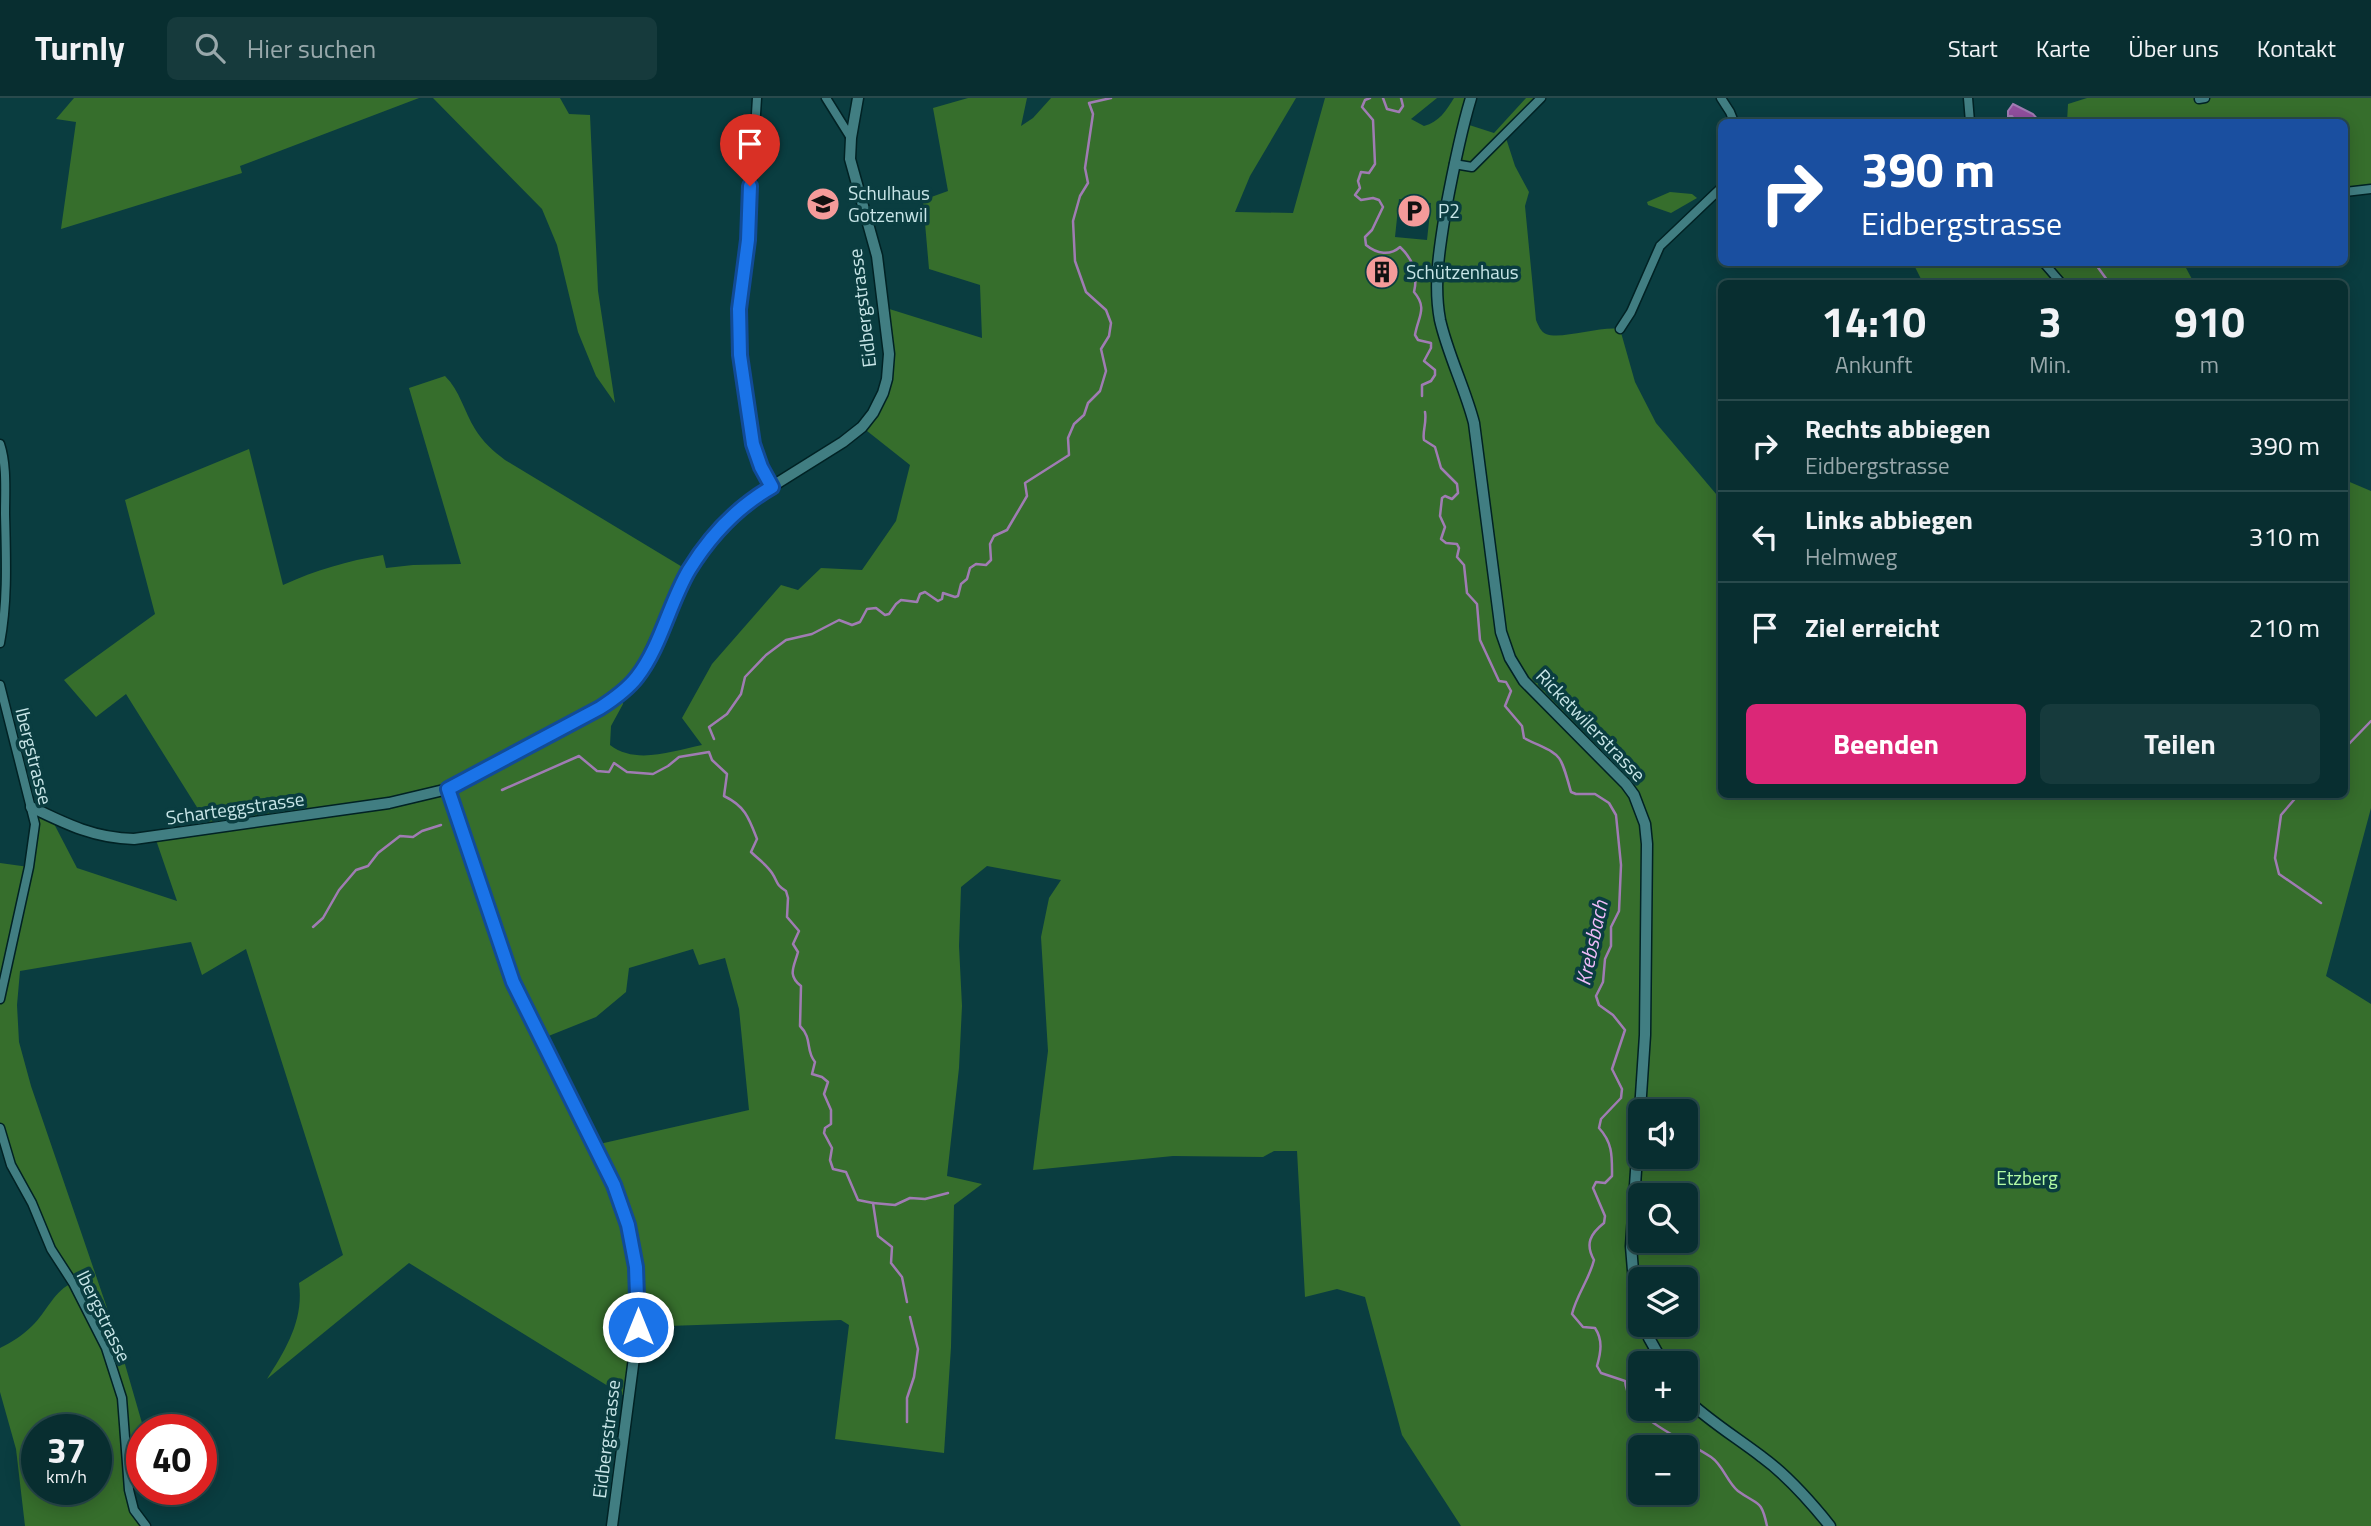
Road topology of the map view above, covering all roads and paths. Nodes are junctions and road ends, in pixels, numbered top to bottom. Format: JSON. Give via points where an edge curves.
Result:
{"nodes":[{"id":1,"x":757,"y":98,"type":"edge"},
{"id":2,"x":825,"y":98,"type":"edge"},
{"id":3,"x":858,"y":98,"type":"edge"},
{"id":4,"x":1471,"y":98,"type":"edge"},
{"id":5,"x":1541,"y":98,"type":"edge"},
{"id":6,"x":1721,"y":98,"type":"edge"},
{"id":7,"x":1968,"y":98,"type":"edge"},
{"id":8,"x":1733,"y":119,"type":"edge"},
{"id":9,"x":1970,"y":119,"type":"edge"},
{"id":10,"x":851,"y":138,"type":"junction"},
{"id":11,"x":1454,"y":164,"type":"junction"},
{"id":12,"x":2371,"y":190,"type":"edge"},
{"id":13,"x":1718,"y":191,"type":"edge"},
{"id":14,"x":2348,"y":192,"type":"edge"},
{"id":15,"x":2046,"y":266,"type":"edge"},
{"id":16,"x":2059,"y":280,"type":"edge"},
{"id":17,"x":1620,"y":329,"type":"dead end"},
{"id":18,"x":0,"y":444,"type":"edge"},
{"id":19,"x":772,"y":487,"type":"junction"},
{"id":20,"x":0,"y":643,"type":"edge"},
{"id":21,"x":0,"y":685,"type":"edge"},
{"id":22,"x":448,"y":789,"type":"junction"},
{"id":23,"x":31,"y":807,"type":"junction"},
{"id":24,"x":0,"y":999,"type":"edge"},
{"id":25,"x":0,"y":1128,"type":"edge"},
{"id":26,"x":1633,"y":1267,"type":"edge"},
{"id":27,"x":1698,"y":1410,"type":"edge"},
{"id":28,"x":146,"y":1526,"type":"edge"},
{"id":29,"x":612,"y":1526,"type":"edge"},
{"id":30,"x":1830,"y":1526,"type":"edge"}],
"edges":[{"from":1,"to":19,"type":"street","via":[[739,309],[740,355],[753,444]]},
{"from":2,"to":10,"type":"street"},
{"from":3,"to":10,"type":"street","name":"Eidbergstrasse"},
{"from":4,"to":11,"type":"street","name":"Ricketwilerstrasse"},
{"from":5,"to":11,"type":"street","via":[[1472,167]]},
{"from":6,"to":8,"type":"street"},
{"from":7,"to":9,"type":"street"},
{"from":10,"to":19,"type":"street","name":"Eidbergstrasse","via":[[850,159],[877,256],[887,379],[862,427]]},
{"from":11,"to":26,"type":"street","name":"Ricketwilerstrasse","via":[[1437,293],[1440,319],[1476,433],[1501,632],[1524,681],[1626,784],[1645,824],[1644,1035]]},
{"from":12,"to":14,"type":"street"},
{"from":13,"to":17,"type":"street","via":[[1660,246]]},
{"from":15,"to":16,"type":"street"},
{"from":18,"to":20,"type":"street","via":[[6,567]]},
{"from":19,"to":22,"type":"street","name":"Eidbergstrasse","via":[[716,531],[689,571],[638,677],[623,693]]},
{"from":21,"to":23,"type":"street","name":"Ibergstrasse"},
{"from":22,"to":23,"type":"street","name":"Scharteggstrasse","via":[[377,805],[134,839],[83,831]]},
{"from":22,"to":29,"type":"street","name":"Eidbergstrasse","via":[[513,982],[596,1145],[628,1225],[636,1267],[638,1327]]},
{"from":23,"to":24,"type":"street","name":"Ibergstrasse","via":[[35,824],[29,867]]},
{"from":25,"to":28,"type":"street","name":"Ibergstrasse","via":[[10,1165],[106,1348],[122,1398],[128,1490],[134,1510]]},
{"from":27,"to":30,"type":"street","via":[[1764,1458]]}]}
